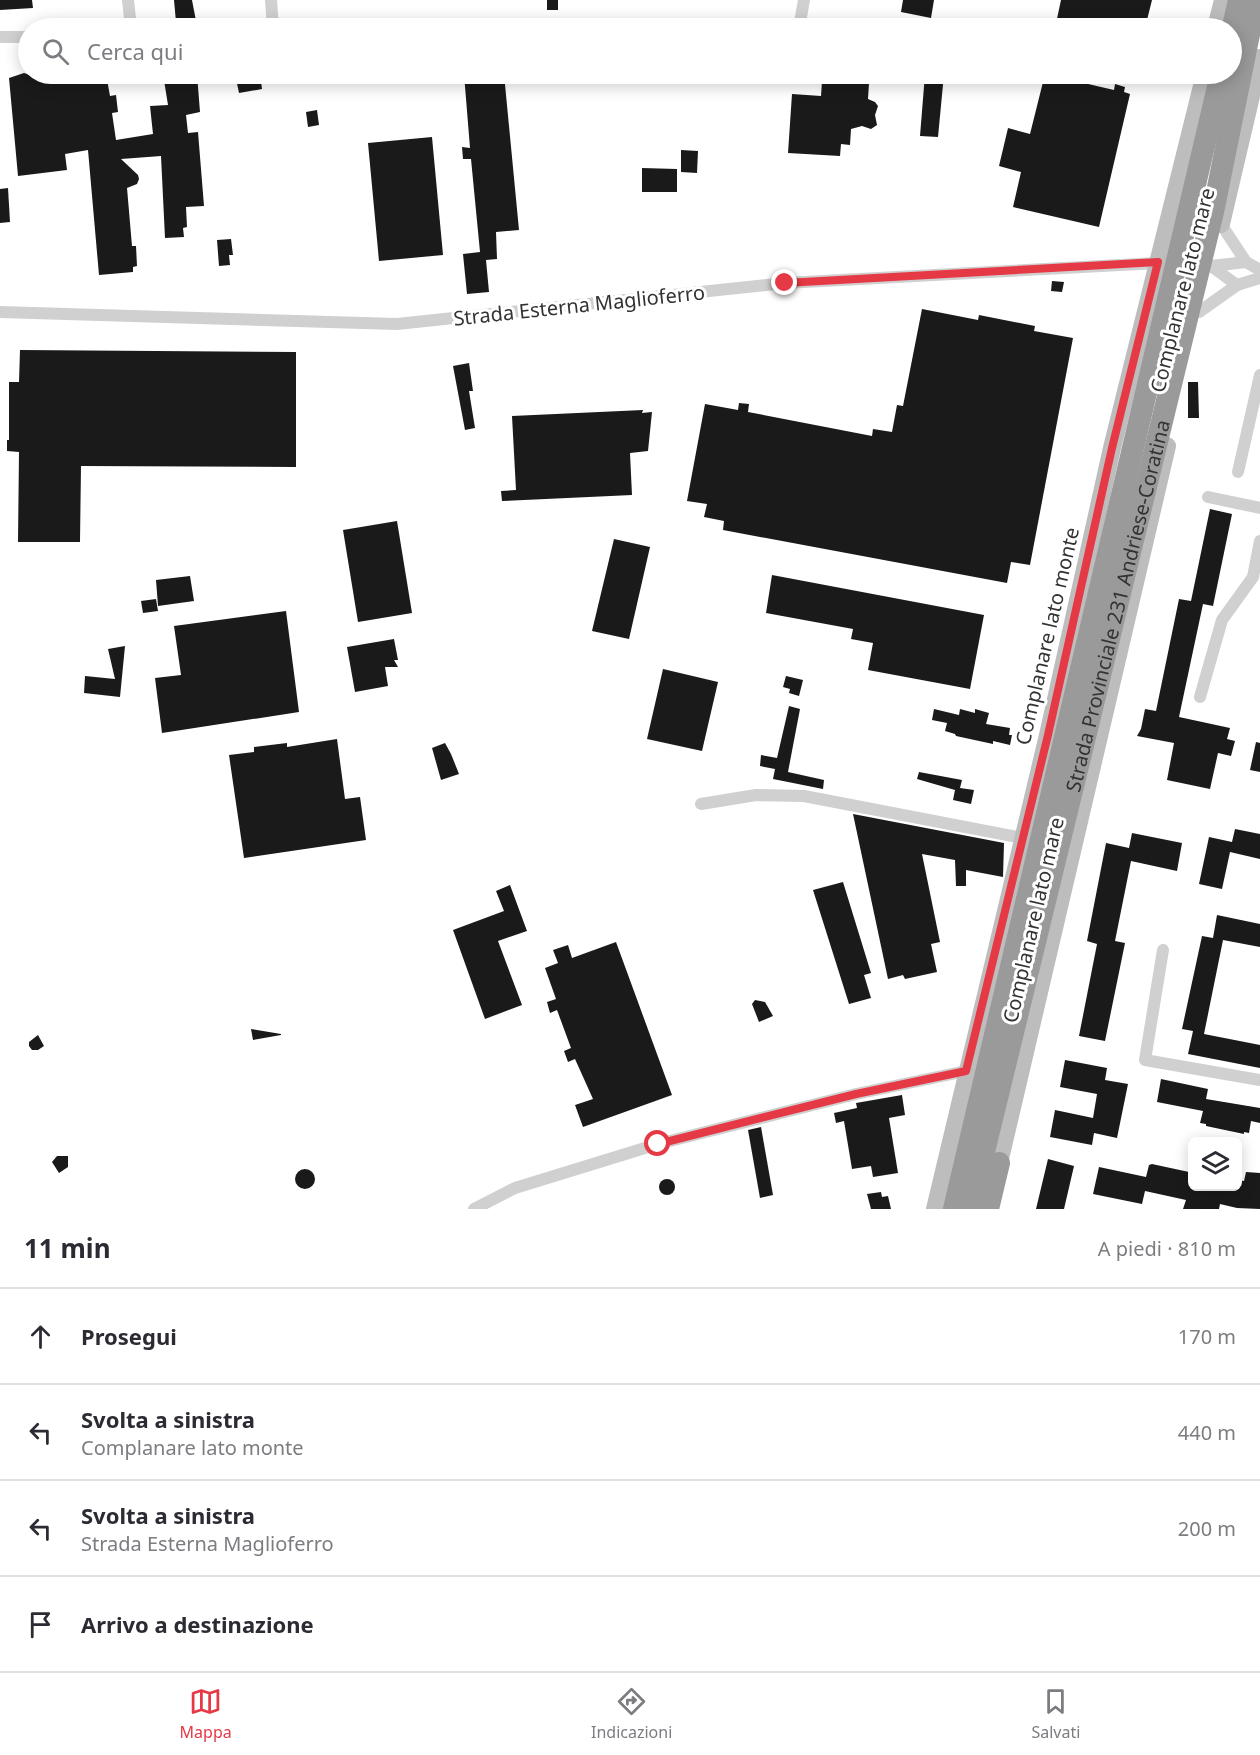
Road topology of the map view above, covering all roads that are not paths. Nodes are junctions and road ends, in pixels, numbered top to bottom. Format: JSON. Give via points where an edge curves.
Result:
{"nodes":[{"id":1,"x":128,"y":0,"type":"edge"},
{"id":2,"x":271,"y":0,"type":"edge"},
{"id":3,"x":804,"y":0,"type":"edge"},
{"id":4,"x":1222,"y":0,"type":"edge"},
{"id":5,"x":1239,"y":0,"type":"edge"},
{"id":6,"x":1256,"y":0,"type":"edge"},
{"id":7,"x":130,"y":18,"type":"edge"},
{"id":8,"x":272,"y":18,"type":"edge"},
{"id":9,"x":801,"y":18,"type":"edge"},
{"id":10,"x":1218,"y":18,"type":"edge"},
{"id":11,"x":1235,"y":18,"type":"edge"},
{"id":12,"x":0,"y":37,"type":"edge"},
{"id":13,"x":18,"y":37,"type":"edge"},
{"id":14,"x":1260,"y":58,"type":"edge"},
{"id":15,"x":1242,"y":69,"type":"edge"},
{"id":16,"x":1202,"y":84,"type":"edge"},
{"id":17,"x":1219,"y":84,"type":"edge"},
{"id":18,"x":1239,"y":84,"type":"edge"},
{"id":19,"x":1221,"y":224,"type":"junction"},
{"id":20,"x":1158,"y":262,"type":"junction"},
{"id":21,"x":1246,"y":262,"type":"junction"},
{"id":22,"x":1211,"y":266,"type":"junction"},
{"id":23,"x":1260,"y":270,"type":"edge"},
{"id":24,"x":1260,"y":278,"type":"edge"},
{"id":25,"x":1237,"y":285,"type":"junction"},
{"id":26,"x":0,"y":312,"type":"edge"},
{"id":27,"x":1199,"y":312,"type":"junction"},
{"id":28,"x":1260,"y":375,"type":"edge"},
{"id":29,"x":1238,"y":472,"type":"dead end"},
{"id":30,"x":1208,"y":497,"type":"dead end"},
{"id":31,"x":1260,"y":508,"type":"edge"},
{"id":32,"x":1260,"y":541,"type":"edge"},
{"id":33,"x":1256,"y":577,"type":"edge"},
{"id":34,"x":1200,"y":697,"type":"dead end"},
{"id":35,"x":701,"y":804,"type":"dead end"},
{"id":36,"x":1023,"y":838,"type":"junction"},
{"id":37,"x":1163,"y":950,"type":"dead end"},
{"id":38,"x":966,"y":1071,"type":"junction"},
{"id":39,"x":1260,"y":1080,"type":"edge"},
{"id":40,"x":999,"y":1163,"type":"joint"},
{"id":41,"x":474,"y":1209,"type":"edge"},
{"id":42,"x":935,"y":1209,"type":"edge"},
{"id":43,"x":954,"y":1209,"type":"edge"},
{"id":44,"x":970,"y":1209,"type":"edge"},
{"id":45,"x":988,"y":1209,"type":"edge"}],
"edges":[{"from":1,"to":7,"type":"street"},
{"from":2,"to":8,"type":"street"},
{"from":3,"to":9,"type":"street"},
{"from":4,"to":10,"type":"street"},
{"from":5,"to":11,"type":"highway"},
{"from":6,"to":15,"type":"highway","name":"Strada Provinciale 231 Andriese-Coratina"},
{"from":12,"to":13,"type":"street"},
{"from":14,"to":19,"type":"street","name":"Complanare lato mare"},
{"from":16,"to":20,"type":"street","name":"Complanare lato monte"},
{"from":17,"to":43,"type":"highway","name":"Strada Provinciale 231 Andriese-Coratina"},
{"from":18,"to":44,"type":"highway","name":"Strada Provinciale 231 Andriese-Coratina","via":[[1213,212]]},
{"from":19,"to":21,"type":"street"},
{"from":19,"to":22,"type":"street","name":"Complanare lato mare"},
{"from":20,"to":26,"type":"street","name":"Strada Esterna Maglioferro","via":[[785,283],[397,324]]},
{"from":20,"to":36,"type":"street","name":"Complanare lato monte"},
{"from":21,"to":22,"type":"street"},
{"from":21,"to":23,"type":"street"},
{"from":22,"to":25,"type":"street"},
{"from":22,"to":27,"type":"street","name":"Complanare lato mare"},
{"from":24,"to":25,"type":"street"},
{"from":25,"to":27,"type":"street"},
{"from":27,"to":40,"type":"street","name":"Complanare lato mare"},
{"from":28,"to":29,"type":"street"},
{"from":30,"to":31,"type":"street"},
{"from":32,"to":33,"type":"street"},
{"from":33,"to":34,"type":"street","via":[[1222,620]]},
{"from":35,"to":36,"type":"street","via":[[756,795],[804,796]]},
{"from":36,"to":38,"type":"street","name":"Complanare lato monte"},
{"from":37,"to":39,"type":"street","via":[[1144,1060]]},
{"from":38,"to":41,"type":"street","via":[[658,1144],[515,1188]]},
{"from":38,"to":42,"type":"street","name":"Complanare lato monte"},
{"from":40,"to":45,"type":"highway"}]}
